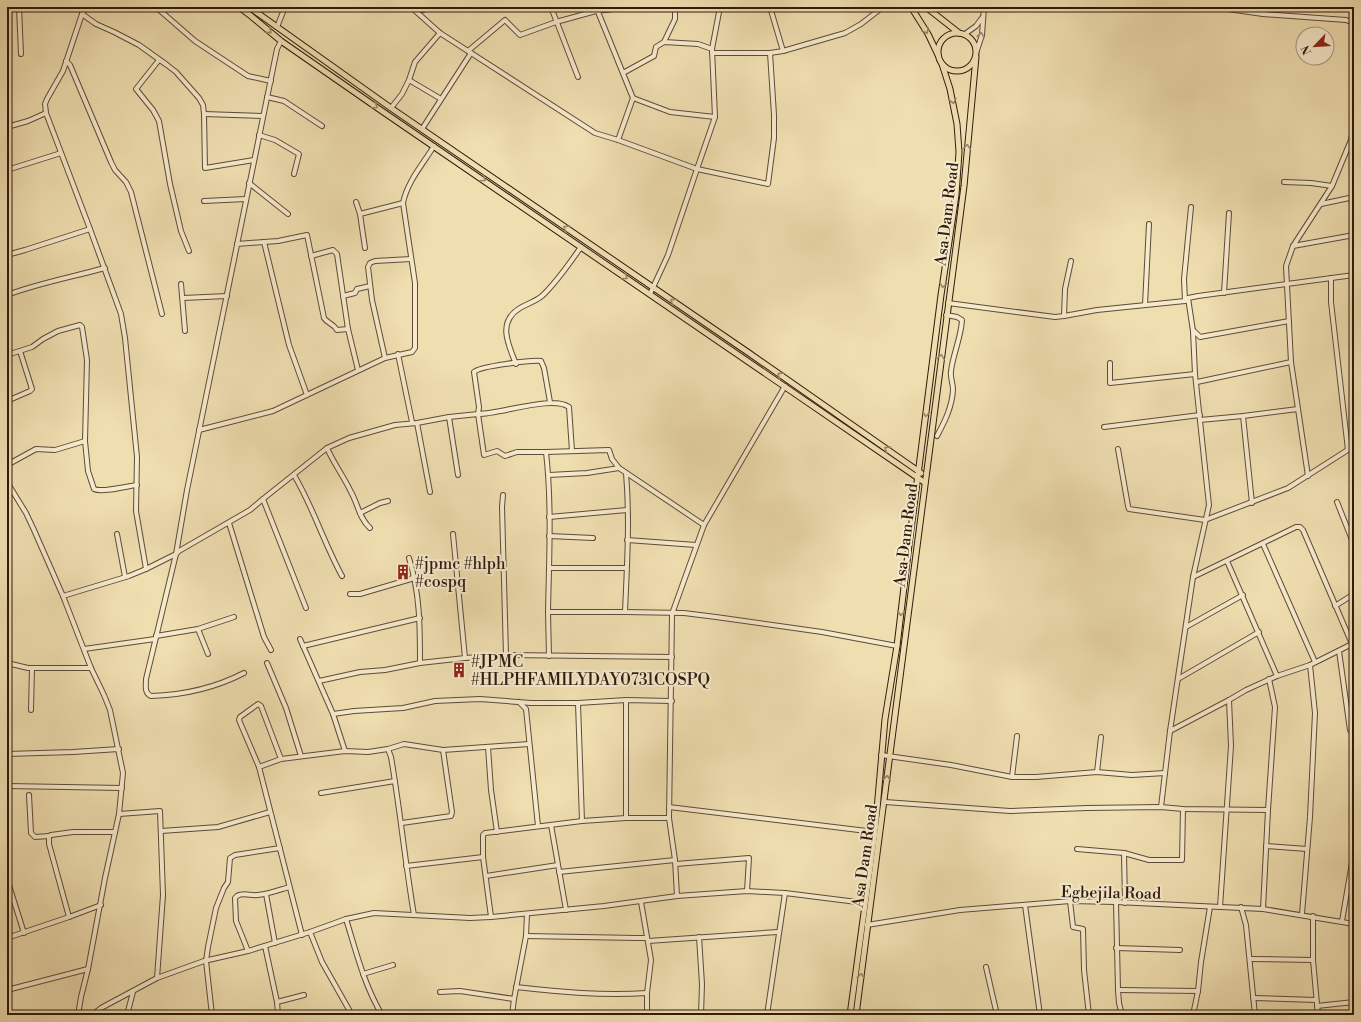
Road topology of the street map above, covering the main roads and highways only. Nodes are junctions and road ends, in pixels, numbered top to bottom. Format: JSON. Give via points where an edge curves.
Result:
{"nodes":[{"id":1,"x":239,"y":7,"type":"edge"},
{"id":2,"x":249,"y":7,"type":"edge"},
{"id":3,"x":911,"y":7,"type":"edge"},
{"id":4,"x":926,"y":7,"type":"edge"},
{"id":5,"x":962,"y":33,"type":"junction"},
{"id":6,"x":976,"y":55,"type":"junction"},
{"id":7,"x":318,"y":57,"type":"junction"},
{"id":8,"x":939,"y":57,"type":"junction"},
{"id":9,"x":314,"y":63,"type":"junction"},
{"id":10,"x":942,"y":64,"type":"junction"},
{"id":11,"x":448,"y":147,"type":"junction"},
{"id":12,"x":443,"y":152,"type":"junction"},
{"id":13,"x":504,"y":185,"type":"junction"},
{"id":14,"x":500,"y":191,"type":"junction"},
{"id":15,"x":614,"y":261,"type":"junction"},
{"id":16,"x":946,"y":266,"type":"junction"},
{"id":17,"x":611,"y":267,"type":"junction"},
{"id":18,"x":953,"y":267,"type":"junction"},
{"id":19,"x":844,"y":420,"type":"junction"},
{"id":20,"x":841,"y":425,"type":"junction"},
{"id":21,"x":920,"y":457,"type":"junction"},
{"id":22,"x":908,"y":464,"type":"junction"},
{"id":23,"x":909,"y":472,"type":"junction"},
{"id":24,"x":918,"y":475,"type":"junction"},
{"id":25,"x":925,"y":476,"type":"junction"},
{"id":26,"x":924,"y":482,"type":"junction"},
{"id":27,"x":916,"y":489,"type":"junction"},
{"id":28,"x":850,"y":1015,"type":"edge"},
{"id":29,"x":856,"y":1015,"type":"edge"}],
"edges":[{"from":1,"to":9,"type":"main road","one_way":true,"via":[[281,41]]},
{"from":2,"to":7,"type":"main road"},
{"from":3,"to":8,"type":"main road","one_way":true},
{"from":4,"to":5,"type":"main road"},
{"from":5,"to":6,"type":"main road","via":[[974,42]]},
{"from":5,"to":8,"type":"main road","via":[[953,33],[942,40],[939,45]]},
{"from":6,"to":10,"type":"main road","via":[[970,66],[961,71],[950,70]]},
{"from":18,"to":6,"type":"main road","name":"Asa Dam Road","one_way":true,"via":[[964,186]]},
{"from":7,"to":9,"type":"main road"},
{"from":7,"to":11,"type":"main road"},
{"from":8,"to":10,"type":"main road"},
{"from":9,"to":12,"type":"main road","one_way":true},
{"from":10,"to":16,"type":"main road","name":"Asa Dam Road","one_way":true,"via":[[954,106],[959,152]]},
{"from":11,"to":12,"type":"main road"},
{"from":11,"to":13,"type":"main road"},
{"from":12,"to":14,"type":"main road","one_way":true},
{"from":13,"to":14,"type":"main road"},
{"from":15,"to":13,"type":"main road","one_way":true},
{"from":14,"to":17,"type":"main road"},
{"from":15,"to":17,"type":"main road"},
{"from":19,"to":15,"type":"main road","one_way":true},
{"from":16,"to":18,"type":"main road"},
{"from":16,"to":21,"type":"main road","name":"Asa Dam Road","one_way":true},
{"from":17,"to":20,"type":"main road","one_way":true},
{"from":25,"to":18,"type":"main road","name":"Asa Dam Road","one_way":true},
{"from":19,"to":20,"type":"main road"},
{"from":22,"to":19,"type":"main road","one_way":true},
{"from":20,"to":23,"type":"main road"},
{"from":21,"to":22,"type":"main road","via":[[914,463]]},
{"from":21,"to":24,"type":"main road","name":"Asa Dam Road"},
{"from":22,"to":24,"type":"main road"},
{"from":23,"to":24,"type":"main road"},
{"from":23,"to":27,"type":"main road"},
{"from":24,"to":25,"type":"main road"},
{"from":24,"to":26,"type":"main road"},
{"from":24,"to":27,"type":"main road","name":"Asa Dam Road"},
{"from":25,"to":26,"type":"main road","name":"Asa Dam Road"},
{"from":29,"to":26,"type":"main road","name":"Asa Dam Road","one_way":true},
{"from":27,"to":28,"type":"main road","name":"Asa Dam Road","one_way":true,"via":[[897,646],[885,719],[875,832]]}]}
